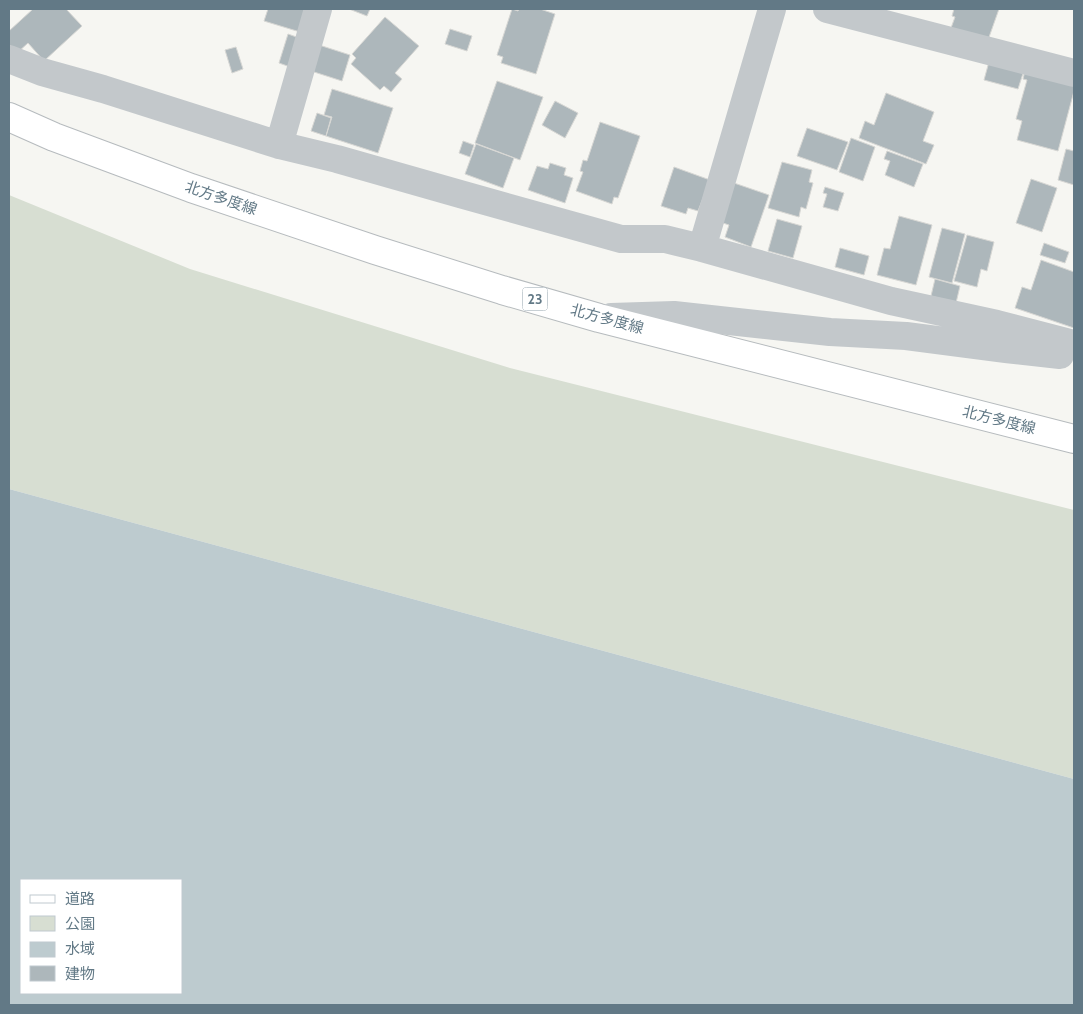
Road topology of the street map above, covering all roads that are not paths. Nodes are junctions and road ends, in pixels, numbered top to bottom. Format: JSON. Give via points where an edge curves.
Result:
{"nodes":[{"id":1,"x":318,"y":9,"type":"edge"},
{"id":2,"x":772,"y":9,"type":"edge"},
{"id":3,"x":827,"y":9,"type":"edge"},
{"id":4,"x":9,"y":59,"type":"edge"},
{"id":5,"x":1074,"y":73,"type":"edge"},
{"id":6,"x":9,"y":117,"type":"edge"},
{"id":7,"x":278,"y":145,"type":"junction"},
{"id":8,"x":702,"y":248,"type":"junction"},
{"id":9,"x":599,"y":318,"type":"junction"},
{"id":10,"x":1074,"y":344,"type":"edge"},
{"id":11,"x":1074,"y":356,"type":"edge"},
{"id":12,"x":1074,"y":439,"type":"edge"}],
"edges":[{"from":1,"to":7,"type":"street"},
{"from":2,"to":8,"type":"street"},
{"from":3,"to":5,"type":"street"},
{"from":4,"to":7,"type":"street"},
{"from":6,"to":9,"type":"main road","name":"北方多度線","number":"23","via":[[191,188],[384,253]]},
{"from":7,"to":8,"type":"street","via":[[621,238],[665,239]]},
{"from":8,"to":10,"type":"street","via":[[891,301]]},
{"from":9,"to":11,"type":"street","via":[[674,315],[830,332],[906,336]]},
{"from":9,"to":12,"type":"main road","name":"北方多度線","number":"23"}]}
